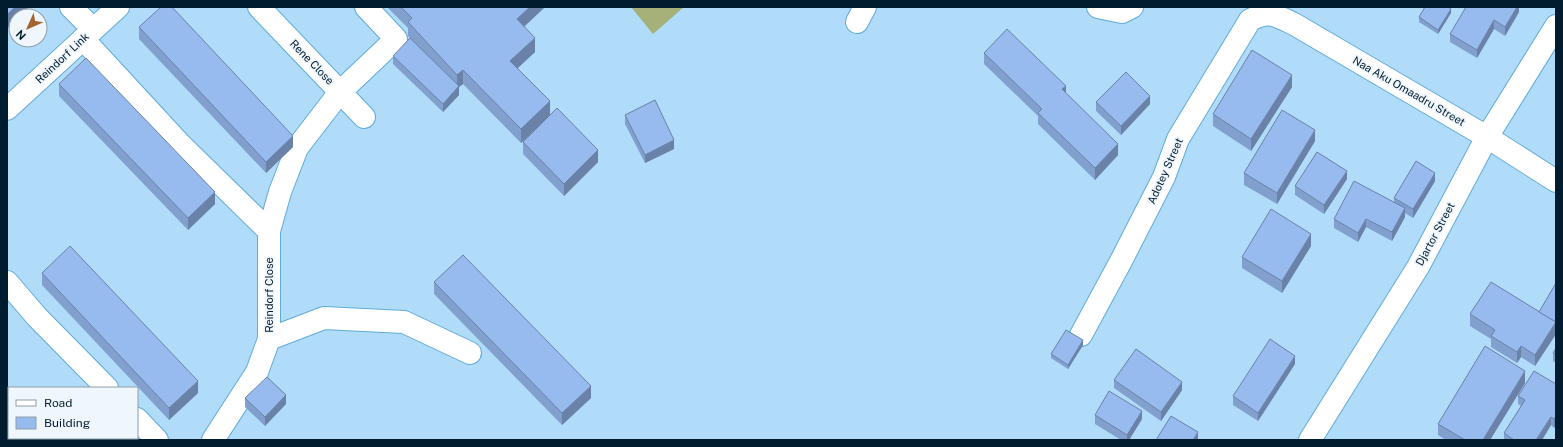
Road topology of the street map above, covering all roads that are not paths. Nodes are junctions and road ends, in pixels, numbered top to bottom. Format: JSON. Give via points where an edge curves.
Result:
{"nodes":[{"id":1,"x":71,"y":7,"type":"edge"},
{"id":2,"x":118,"y":7,"type":"edge"},
{"id":3,"x":259,"y":7,"type":"edge"},
{"id":4,"x":366,"y":7,"type":"edge"},
{"id":5,"x":1098,"y":7,"type":"edge"},
{"id":6,"x":1132,"y":7,"type":"edge"},
{"id":7,"x":1259,"y":16,"type":"joint"},
{"id":8,"x":1556,"y":26,"type":"edge"},
{"id":9,"x":88,"y":34,"type":"junction"},
{"id":10,"x":340,"y":92,"type":"junction"},
{"id":11,"x":7,"y":109,"type":"edge"},
{"id":12,"x":364,"y":117,"type":"dead end"},
{"id":13,"x":1487,"y":137,"type":"junction"},
{"id":14,"x":1556,"y":181,"type":"edge"},
{"id":15,"x":269,"y":231,"type":"junction"},
{"id":16,"x":7,"y":282,"type":"edge"},
{"id":17,"x":1081,"y":335,"type":"dead end"},
{"id":18,"x":269,"y":339,"type":"junction"},
{"id":19,"x":470,"y":354,"type":"dead end"},
{"id":20,"x":106,"y":387,"type":"edge"},
{"id":21,"x":138,"y":420,"type":"edge"},
{"id":22,"x":157,"y":440,"type":"edge"},
{"id":23,"x":213,"y":440,"type":"edge"},
{"id":24,"x":1310,"y":440,"type":"edge"}],
"edges":[{"from":1,"to":9,"type":"street"},
{"from":2,"to":9,"type":"street","name":"Reindorf Link"},
{"from":3,"to":10,"type":"street","name":"Rene Close"},
{"from":4,"to":10,"type":"street","name":"Reindorf Close","via":[[396,39]]},
{"from":5,"to":6,"type":"street","via":[[1122,12]]},
{"from":7,"to":13,"type":"street","name":"Naa Aku Omaadru Street","via":[[1270,13],[1294,24]]},
{"from":7,"to":17,"type":"street","name":"Adotey Street","via":[[1250,20],[1178,139],[1164,177]]},
{"from":8,"to":13,"type":"street","name":"Djartor Street"},
{"from":9,"to":11,"type":"street","name":"Reindorf Link"},
{"from":9,"to":15,"type":"street","via":[[178,142]]},
{"from":10,"to":12,"type":"street","name":"Rene Close"},
{"from":10,"to":15,"type":"street","name":"Reindorf Close","via":[[297,148],[280,192]]},
{"from":13,"to":14,"type":"street","name":"Naa Aku Omaadru Street"},
{"from":13,"to":24,"type":"street","name":"Djartor Street","via":[[1418,267]]},
{"from":15,"to":18,"type":"street","name":"Reindorf Close"},
{"from":16,"to":20,"type":"street","via":[[37,317]]},
{"from":18,"to":19,"type":"street","via":[[324,318],[404,322]]},
{"from":18,"to":23,"type":"street","name":"Reindorf Close","via":[[257,372]]},
{"from":21,"to":22,"type":"street"}]}
